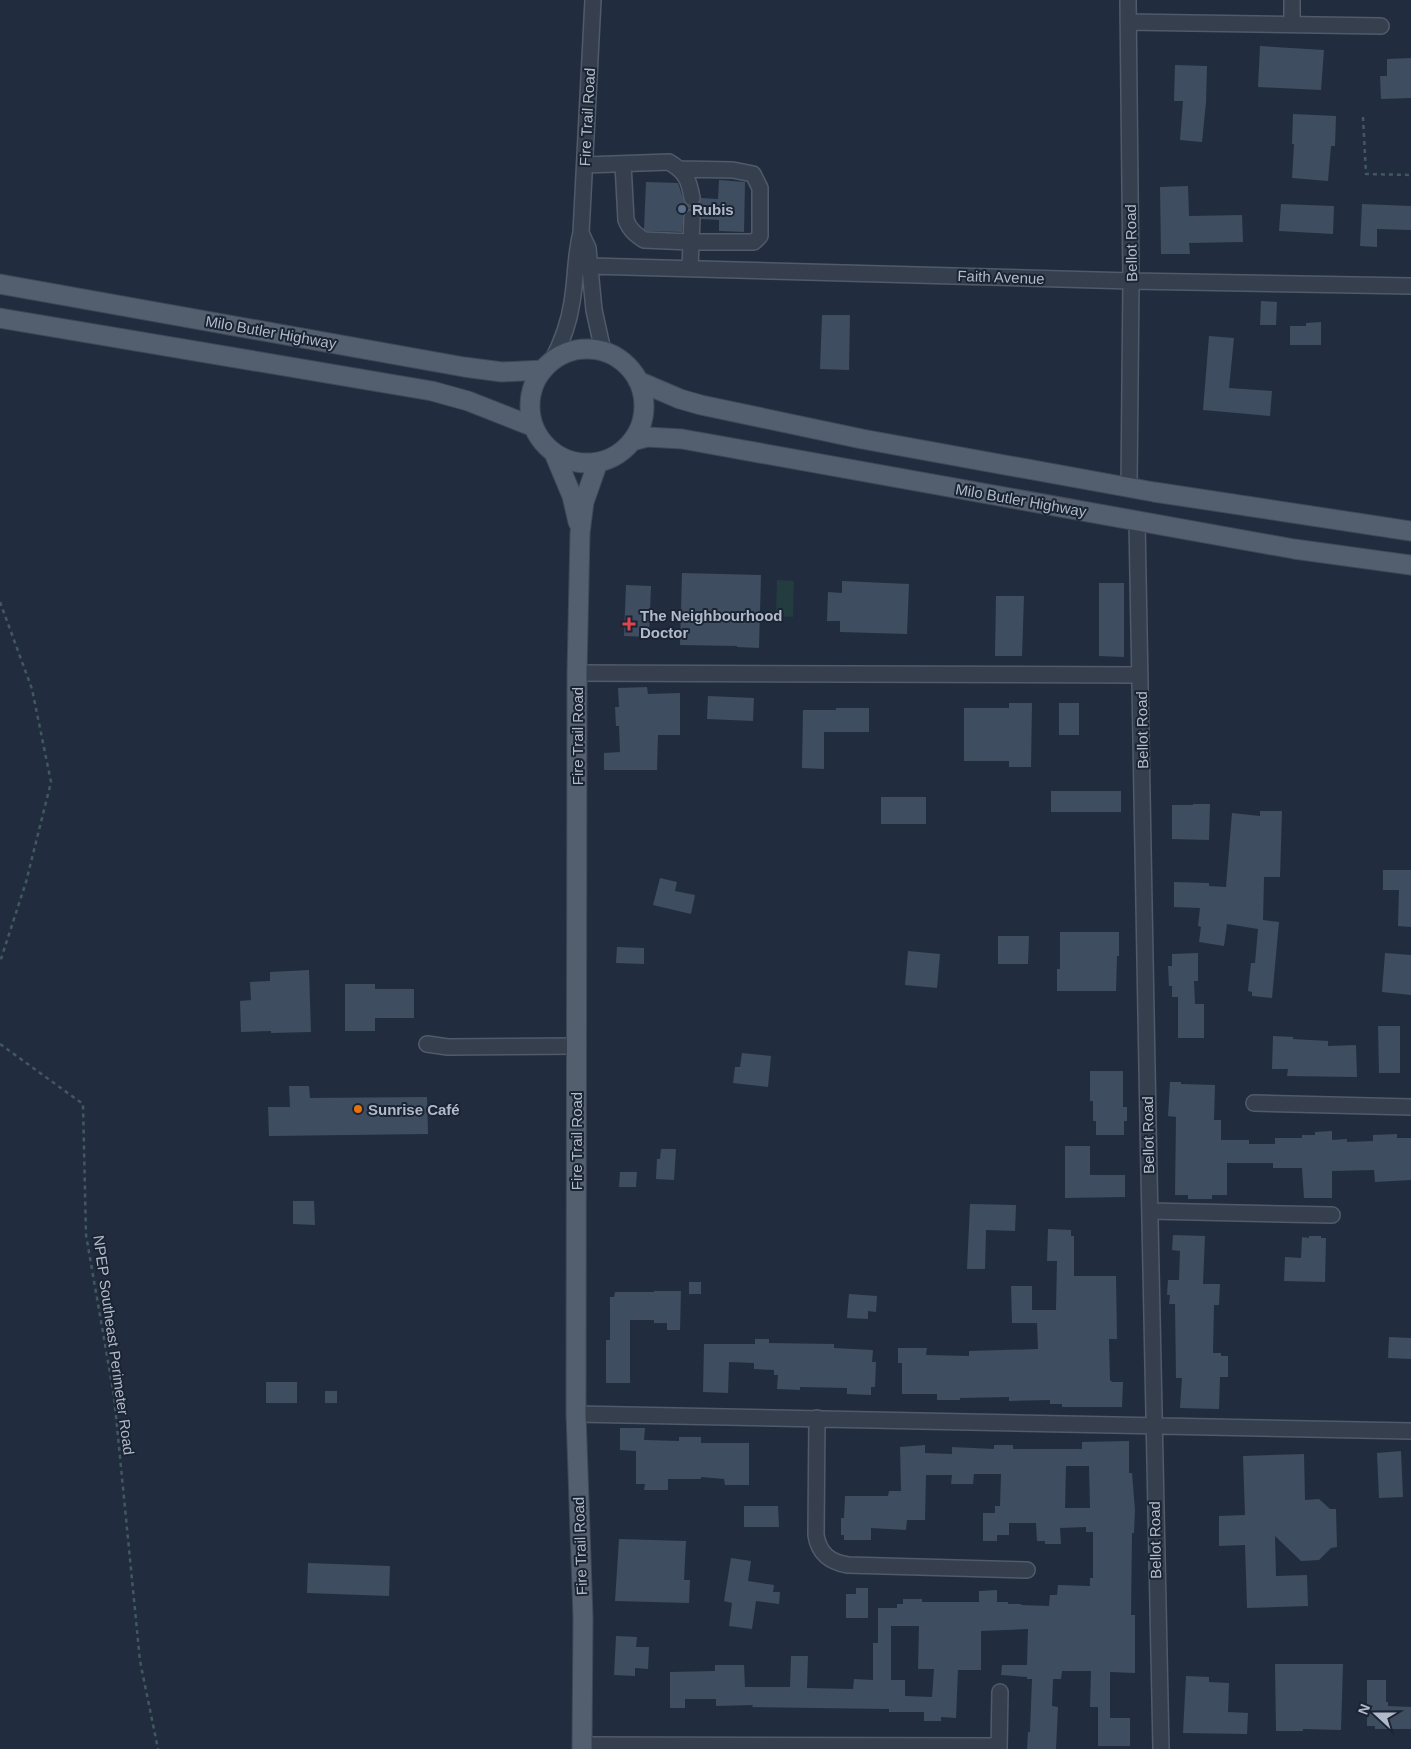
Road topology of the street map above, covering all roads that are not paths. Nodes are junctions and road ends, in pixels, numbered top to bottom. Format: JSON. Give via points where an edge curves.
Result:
{"nodes":[{"id":1,"x":593,"y":0,"type":"edge"},
{"id":2,"x":1128,"y":0,"type":"edge"},
{"id":3,"x":1292,"y":0,"type":"edge"},
{"id":4,"x":1128,"y":22,"type":"junction"},
{"id":5,"x":1292,"y":24,"type":"junction"},
{"id":6,"x":1381,"y":26,"type":"dead end"},
{"id":7,"x":623,"y":164,"type":"junction"},
{"id":8,"x":585,"y":165,"type":"junction"},
{"id":9,"x":682,"y":169,"type":"junction"},
{"id":10,"x":692,"y":198,"type":"dead end"},
{"id":11,"x":692,"y":218,"type":"dead end"},
{"id":12,"x":581,"y":233,"type":"junction"},
{"id":13,"x":691,"y":242,"type":"junction"},
{"id":14,"x":590,"y":266,"type":"junction"},
{"id":15,"x":690,"y":268,"type":"junction"},
{"id":16,"x":1131,"y":281,"type":"junction"},
{"id":17,"x":0,"y":284,"type":"edge"},
{"id":18,"x":1411,"y":286,"type":"edge"},
{"id":19,"x":0,"y":318,"type":"edge"},
{"id":20,"x":603,"y":351,"type":"junction"},
{"id":21,"x":547,"y":365,"type":"junction"},
{"id":22,"x":638,"y":381,"type":"junction"},
{"id":23,"x":534,"y":427,"type":"junction"},
{"id":24,"x":632,"y":441,"type":"junction"},
{"id":25,"x":554,"y":453,"type":"junction"},
{"id":26,"x":598,"y":462,"type":"junction"},
{"id":27,"x":1129,"y":487,"type":"junction"},
{"id":28,"x":1137,"y":521,"type":"junction"},
{"id":29,"x":1411,"y":531,"type":"edge"},
{"id":30,"x":580,"y":532,"type":"junction"},
{"id":31,"x":1411,"y":565,"type":"edge"},
{"id":32,"x":578,"y":673,"type":"junction"},
{"id":33,"x":1140,"y":675,"type":"junction"},
{"id":34,"x":427,"y":1044,"type":"dead end"},
{"id":35,"x":576,"y":1046,"type":"junction"},
{"id":36,"x":1254,"y":1102,"type":"dead end"},
{"id":37,"x":1411,"y":1107,"type":"edge"},
{"id":38,"x":1150,"y":1211,"type":"junction"},
{"id":39,"x":1332,"y":1215,"type":"dead end"},
{"id":40,"x":576,"y":1414,"type":"junction"},
{"id":41,"x":817,"y":1418,"type":"junction"},
{"id":42,"x":1152,"y":1425,"type":"junction"},
{"id":43,"x":1411,"y":1431,"type":"edge"},
{"id":44,"x":1027,"y":1570,"type":"dead end"},
{"id":45,"x":1000,"y":1692,"type":"dead end"},
{"id":46,"x":582,"y":1747,"type":"edge"},
{"id":47,"x":999,"y":1748,"type":"edge"},
{"id":48,"x":1160,"y":1749,"type":"edge"}],
"edges":[{"from":1,"to":8,"type":"street","name":"Fire Trail Road"},
{"from":2,"to":4,"type":"street","name":"Bellot Road"},
{"from":3,"to":5,"type":"street"},
{"from":4,"to":5,"type":"street"},
{"from":4,"to":16,"type":"street","name":"Bellot Road"},
{"from":5,"to":6,"type":"street"},
{"from":7,"to":8,"type":"street"},
{"from":7,"to":9,"type":"street","via":[[669,162]]},
{"from":7,"to":13,"type":"street","via":[[625,213],[634,234],[644,240]]},
{"from":8,"to":12,"type":"street","name":"Fire Trail Road"},
{"from":9,"to":10,"type":"street","via":[[690,183]]},
{"from":9,"to":13,"type":"street","via":[[733,170],[753,174],[760,188],[760,236],[757,241]]},
{"from":11,"to":13,"type":"street"},
{"from":12,"to":14,"type":"street","name":"Fire Trail Road","via":[[588,248]]},
{"from":12,"to":21,"type":"street","name":"Fire Trail Road","via":[[570,316],[565,333]]},
{"from":13,"to":15,"type":"street"},
{"from":14,"to":15,"type":"street","name":"Faith Avenue"},
{"from":14,"to":20,"type":"street","name":"Fire Trail Road","via":[[594,310]]},
{"from":15,"to":16,"type":"street","name":"Faith Avenue"},
{"from":16,"to":18,"type":"street","name":"Faith Avenue"},
{"from":16,"to":27,"type":"street","name":"Bellot Road"},
{"from":17,"to":21,"type":"main road","name":"Milo Butler Highway","via":[[480,369],[502,372]]},
{"from":19,"to":23,"type":"main road","name":"Milo Butler Highway","via":[[432,391],[468,401]]},
{"from":20,"to":21,"type":"main road","via":[[582,348],[562,354]]},
{"from":20,"to":22,"type":"main road","via":[[624,362]]},
{"from":21,"to":23,"type":"main road","via":[[530,397]]},
{"from":22,"to":24,"type":"main road","via":[[644,412]]},
{"from":22,"to":27,"type":"main road","via":[[680,399],[739,414]]},
{"from":23,"to":25,"type":"main road","via":[[545,446]]},
{"from":24,"to":26,"type":"main road","via":[[617,454]]},
{"from":24,"to":28,"type":"main road","name":"Milo Butler Highway","via":[[648,437],[682,439]]},
{"from":25,"to":26,"type":"main road","via":[[580,463]]},
{"from":25,"to":30,"type":"main road","name":"Fire Trail Road","via":[[572,496]]},
{"from":26,"to":30,"type":"main road","name":"Fire Trail Road","via":[[584,502]]},
{"from":27,"to":29,"type":"main road"},
{"from":28,"to":31,"type":"main road","name":"Milo Butler Highway","via":[[1294,549]]},
{"from":28,"to":33,"type":"street","name":"Bellot Road"},
{"from":30,"to":32,"type":"main road","name":"Fire Trail Road"},
{"from":32,"to":33,"type":"street"},
{"from":32,"to":35,"type":"main road","name":"Fire Trail Road"},
{"from":33,"to":38,"type":"street","name":"Bellot Road"},
{"from":34,"to":35,"type":"street"},
{"from":35,"to":40,"type":"main road","name":"Fire Trail Road"},
{"from":36,"to":37,"type":"street"},
{"from":38,"to":39,"type":"street"},
{"from":38,"to":42,"type":"street","name":"Bellot Road"},
{"from":40,"to":41,"type":"street"},
{"from":40,"to":46,"type":"main road","name":"Fire Trail Road","via":[[583,1617]]},
{"from":41,"to":42,"type":"street"},
{"from":41,"to":44,"type":"street","via":[[816,1535],[823,1555],[829,1560],[848,1565]]},
{"from":42,"to":43,"type":"street"},
{"from":42,"to":48,"type":"street","name":"Bellot Road"},
{"from":45,"to":47,"type":"street"},
{"from":46,"to":47,"type":"street"}]}
